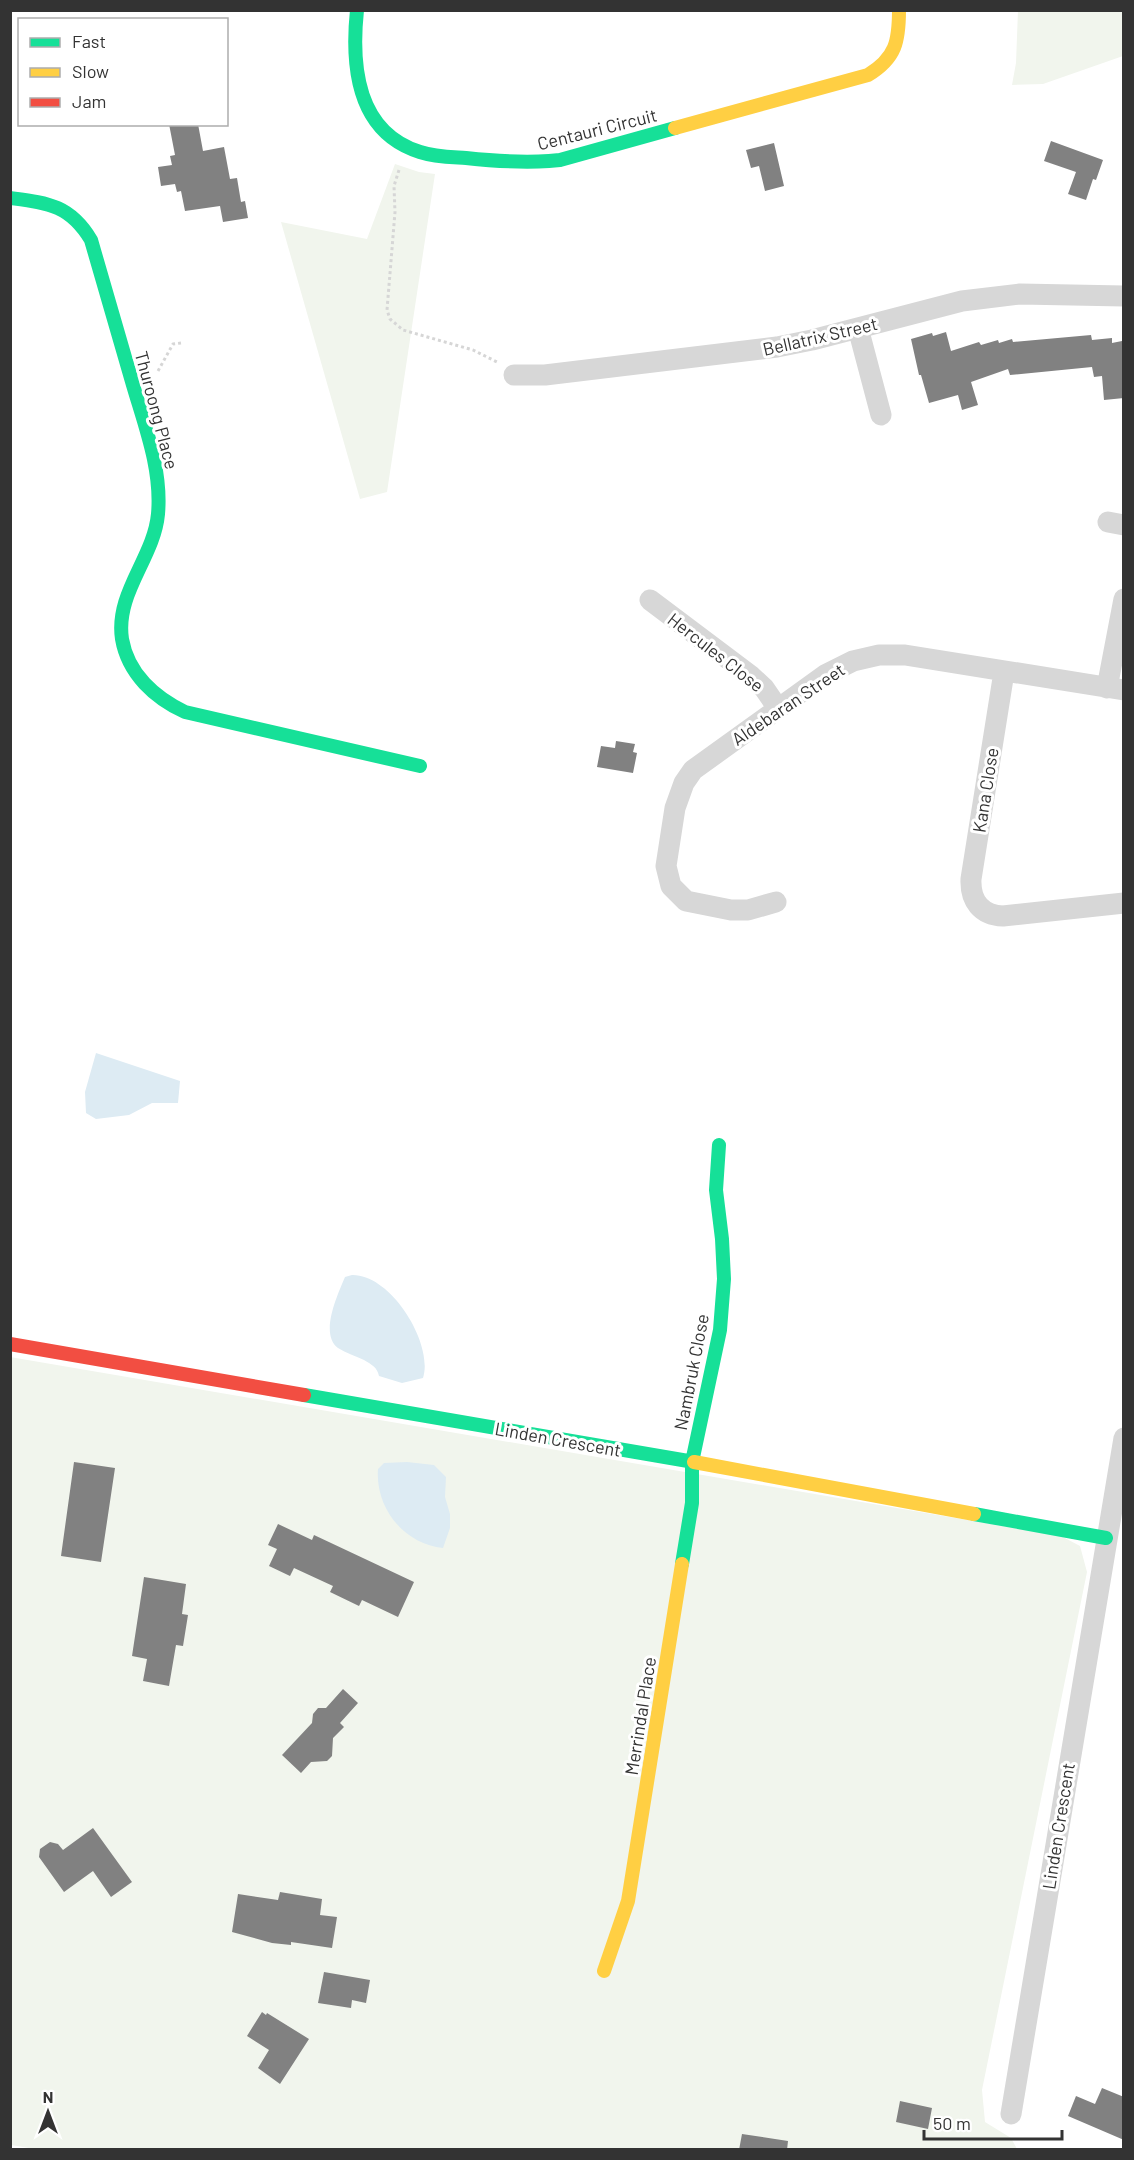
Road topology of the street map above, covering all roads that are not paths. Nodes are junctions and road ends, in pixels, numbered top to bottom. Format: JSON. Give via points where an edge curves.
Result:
{"nodes":[{"id":1,"x":357,"y":10,"type":"edge"},
{"id":2,"x":899,"y":10,"type":"edge"},
{"id":3,"x":10,"y":198,"type":"edge"},
{"id":4,"x":1124,"y":296,"type":"edge"},
{"id":5,"x":858,"y":328,"type":"junction"},
{"id":6,"x":514,"y":375,"type":"road end"},
{"id":7,"x":881,"y":415,"type":"dead end"},
{"id":8,"x":650,"y":600,"type":"dead end"},
{"id":9,"x":1124,"y":600,"type":"edge"},
{"id":10,"x":1004,"y":672,"type":"junction"},
{"id":11,"x":1115,"y":689,"type":"edge"},
{"id":12,"x":777,"y":707,"type":"junction"},
{"id":13,"x":420,"y":766,"type":"dead end"},
{"id":14,"x":776,"y":902,"type":"dead end"},
{"id":15,"x":1124,"y":903,"type":"edge"},
{"id":16,"x":718,"y":1145,"type":"dead end"},
{"id":17,"x":10,"y":1344,"type":"edge"},
{"id":18,"x":1124,"y":1438,"type":"edge"},
{"id":19,"x":692,"y":1462,"type":"junction"},
{"id":20,"x":1106,"y":1538,"type":"junction"},
{"id":21,"x":604,"y":1971,"type":"dead end"},
{"id":22,"x":1011,"y":2114,"type":"dead end"}],
"edges":[{"from":1,"to":2,"type":"street","name":"Centauri Circuit","via":[[354,56],[362,97],[379,126],[396,141],[435,156],[533,163],[560,160],[868,75],[895,51],[900,31]]},
{"from":3,"to":13,"type":"street","name":"Thuroong Place","via":[[57,207],[80,220],[91,240],[152,450],[157,476],[157,524],[122,618],[122,640],[136,674],[152,693],[184,712]]},
{"from":4,"to":5,"type":"street","name":"Bellatrix Street","via":[[1045,293],[983,297]]},
{"from":5,"to":6,"type":"street","name":"Bellatrix Street","via":[[746,352],[545,375]]},
{"from":5,"to":7,"type":"street"},
{"from":8,"to":12,"type":"street","name":"Hercules Close","via":[[751,675]]},
{"from":9,"to":11,"type":"street"},
{"from":10,"to":11,"type":"street","name":"Aldebaran Street"},
{"from":10,"to":12,"type":"street","name":"Aldebaran Street","via":[[904,655],[879,655],[839,668]]},
{"from":10,"to":15,"type":"street","name":"Kana Close","via":[[971,879],[971,912],[1003,916]]},
{"from":12,"to":14,"type":"street","name":"Aldebaran Street","via":[[688,776],[677,799],[666,866],[671,886],[692,903],[748,910]]},
{"from":16,"to":19,"type":"street","name":"Nambruk Close","via":[[716,1190],[724,1279],[720,1330]]},
{"from":17,"to":19,"type":"street","name":"Linden Crescent"},
{"from":18,"to":20,"type":"street","name":"Linden Crescent"},
{"from":19,"to":20,"type":"street","name":"Linden Crescent"},
{"from":19,"to":21,"type":"street","name":"Merrindal Place","via":[[692,1503],[628,1901]]},
{"from":20,"to":22,"type":"street","name":"Linden Crescent"}]}
